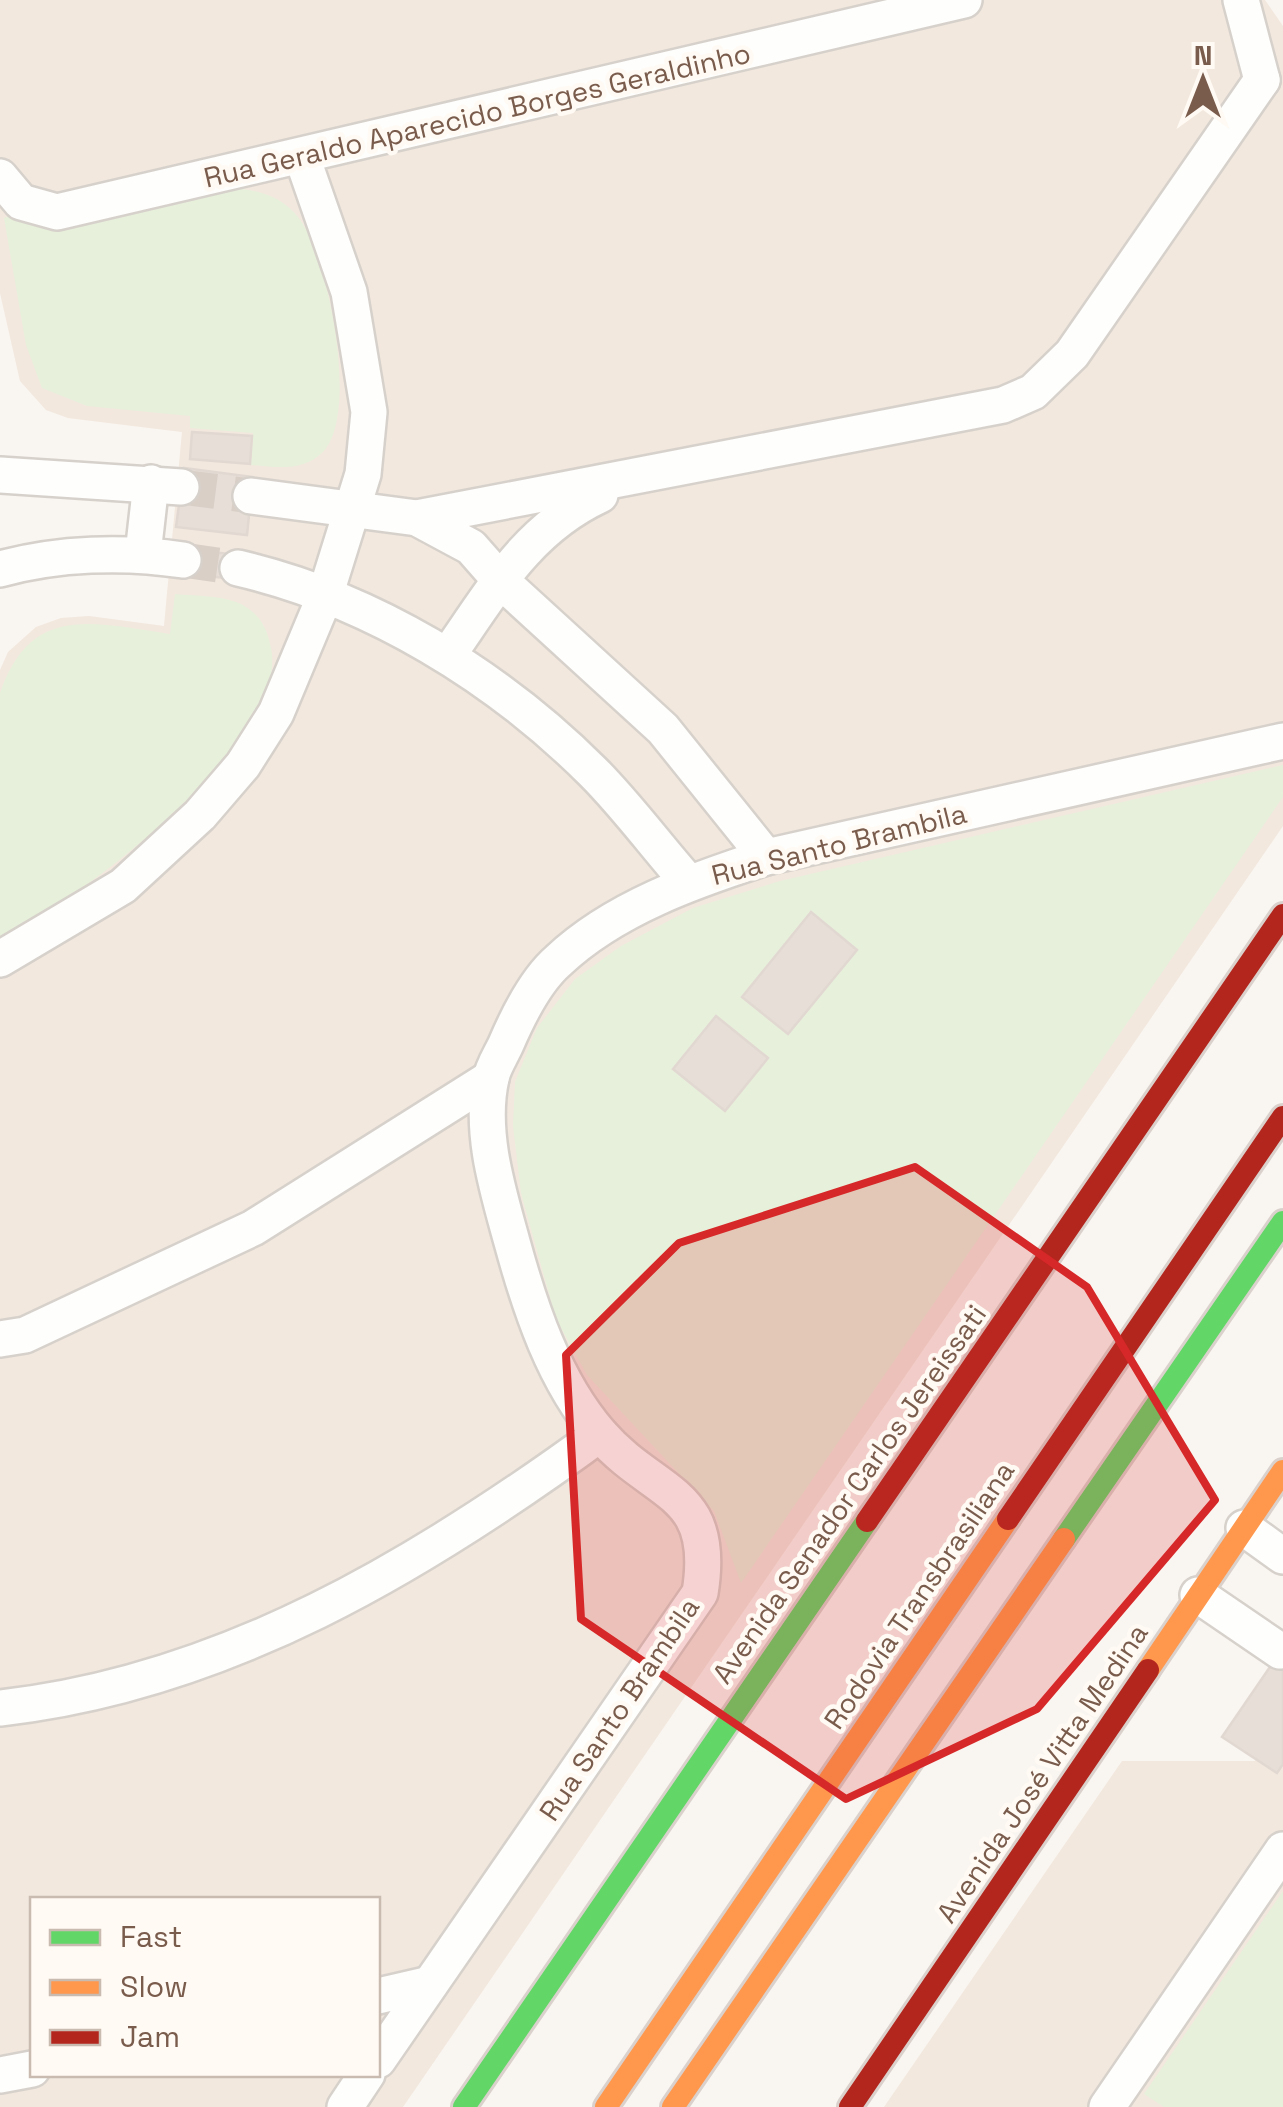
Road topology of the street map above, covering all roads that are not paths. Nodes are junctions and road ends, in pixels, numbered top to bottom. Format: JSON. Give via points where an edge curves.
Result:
{"nodes":[{"id":1,"x":964,"y":0,"type":"edge"},
{"id":2,"x":1242,"y":0,"type":"edge"},
{"id":3,"x":1273,"y":78,"type":"edge"},
{"id":4,"x":302,"y":157,"type":"junction"},
{"id":5,"x":0,"y":177,"type":"edge"},
{"id":6,"x":677,"y":468,"type":"junction"},
{"id":7,"x":0,"y":475,"type":"edge"},
{"id":8,"x":252,"y":496,"type":"tunnel mouth"},
{"id":9,"x":352,"y":510,"type":"junction"},
{"id":10,"x":416,"y":518,"type":"junction"},
{"id":11,"x":143,"y":554,"type":"junction"},
{"id":12,"x":183,"y":560,"type":"tunnel mouth"},
{"id":13,"x":238,"y":568,"type":"tunnel mouth"},
{"id":14,"x":0,"y":569,"type":"edge"},
{"id":15,"x":500,"y":580,"type":"junction"},
{"id":16,"x":325,"y":596,"type":"junction"},
{"id":17,"x":448,"y":655,"type":"junction"},
{"id":18,"x":1283,"y":741,"type":"edge"},
{"id":19,"x":766,"y":857,"type":"junction"},
{"id":20,"x":688,"y":882,"type":"junction"},
{"id":21,"x":1283,"y":915,"type":"edge"},
{"id":22,"x":0,"y":959,"type":"edge"},
{"id":23,"x":490,"y":1078,"type":"junction"},
{"id":24,"x":1283,"y":1118,"type":"edge"},
{"id":25,"x":1283,"y":1222,"type":"edge"},
{"id":26,"x":0,"y":1338,"type":"edge"},
{"id":27,"x":600,"y":1434,"type":"junction"},
{"id":28,"x":1283,"y":1471,"type":"edge"},
{"id":29,"x":1262,"y":1520,"type":"edge"},
{"id":30,"x":1283,"y":1556,"type":"edge"},
{"id":31,"x":1205,"y":1586,"type":"junction"},
{"id":32,"x":1282,"y":1638,"type":"edge"},
{"id":33,"x":0,"y":1708,"type":"edge"},
{"id":34,"x":1283,"y":1850,"type":"edge"},
{"id":35,"x":430,"y":1984,"type":"junction"},
{"id":36,"x":380,"y":1996,"type":"edge"},
{"id":37,"x":380,"y":2057,"type":"edge"},
{"id":38,"x":30,"y":2070,"type":"edge"},
{"id":39,"x":0,"y":2075,"type":"edge"},
{"id":40,"x":365,"y":2077,"type":"edge"},
{"id":41,"x":345,"y":2107,"type":"edge"},
{"id":42,"x":464,"y":2107,"type":"edge"},
{"id":43,"x":606,"y":2107,"type":"edge"},
{"id":44,"x":673,"y":2107,"type":"edge"},
{"id":45,"x":850,"y":2107,"type":"edge"},
{"id":46,"x":1107,"y":2107,"type":"edge"}],
"edges":[{"from":1,"to":4,"type":"street","name":"Rua Geraldo Aparecido Borges Geraldinho"},
{"from":2,"to":3,"type":"street"},
{"from":3,"to":6,"type":"street","via":[[1093,329],[1033,392],[1002,405]]},
{"from":4,"to":5,"type":"street","name":"Rua Geraldo Aparecido Borges Geraldinho","via":[[57,212],[21,202]]},
{"from":4,"to":9,"type":"street","via":[[349,292],[369,412]]},
{"from":6,"to":10,"type":"street"},
{"from":6,"to":15,"type":"street","via":[[565,511]]},
{"from":7,"to":11,"type":"street","via":[[166,485]]},
{"from":8,"to":9,"type":"street"},
{"from":9,"to":10,"type":"street"},
{"from":9,"to":16,"type":"street"},
{"from":10,"to":15,"type":"street","via":[[471,548]]},
{"from":11,"to":12,"type":"street"},
{"from":11,"to":14,"type":"street","via":[[33,560]]},
{"from":13,"to":16,"type":"street"},
{"from":15,"to":17,"type":"street"},
{"from":15,"to":19,"type":"street","via":[[662,730]]},
{"from":16,"to":17,"type":"street"},
{"from":16,"to":22,"type":"street","via":[[276,713],[200,815],[123,886]]},
{"from":17,"to":20,"type":"street","via":[[526,710],[594,774]]},
{"from":18,"to":19,"type":"street","name":"Rua Santo Brambila"},
{"from":19,"to":20,"type":"street","name":"Rua Santo Brambila"},
{"from":20,"to":23,"type":"street","name":"Rua Santo Brambila","via":[[556,962],[517,1017]]},
{"from":21,"to":42,"type":"main road","name":"Avenida Senador Carlos Jereissati"},
{"from":23,"to":26,"type":"street","via":[[253,1228],[25,1336]]},
{"from":23,"to":27,"type":"street","name":"Rua Santo Brambila","via":[[488,1137],[517,1260],[538,1326]]},
{"from":24,"to":43,"type":"main road","name":"Rodovia Transbrasiliana"},
{"from":25,"to":44,"type":"main road"},
{"from":27,"to":33,"type":"street","via":[[488,1516],[282,1630],[182,1667]]},
{"from":27,"to":35,"type":"street","name":"Rua Santo Brambila","via":[[694,1514],[706,1557],[700,1593]]},
{"from":28,"to":29,"type":"main road","name":"Avenida José Vitta Medina"},
{"from":29,"to":30,"type":"street"},
{"from":29,"to":31,"type":"main road","name":"Avenida José Vitta Medina"},
{"from":31,"to":32,"type":"street"},
{"from":31,"to":45,"type":"main road","name":"Avenida José Vitta Medina"},
{"from":34,"to":46,"type":"street"},
{"from":35,"to":36,"type":"street"},
{"from":35,"to":37,"type":"street","name":"Rua Santo Brambila"},
{"from":38,"to":39,"type":"street"},
{"from":40,"to":41,"type":"street"}]}
